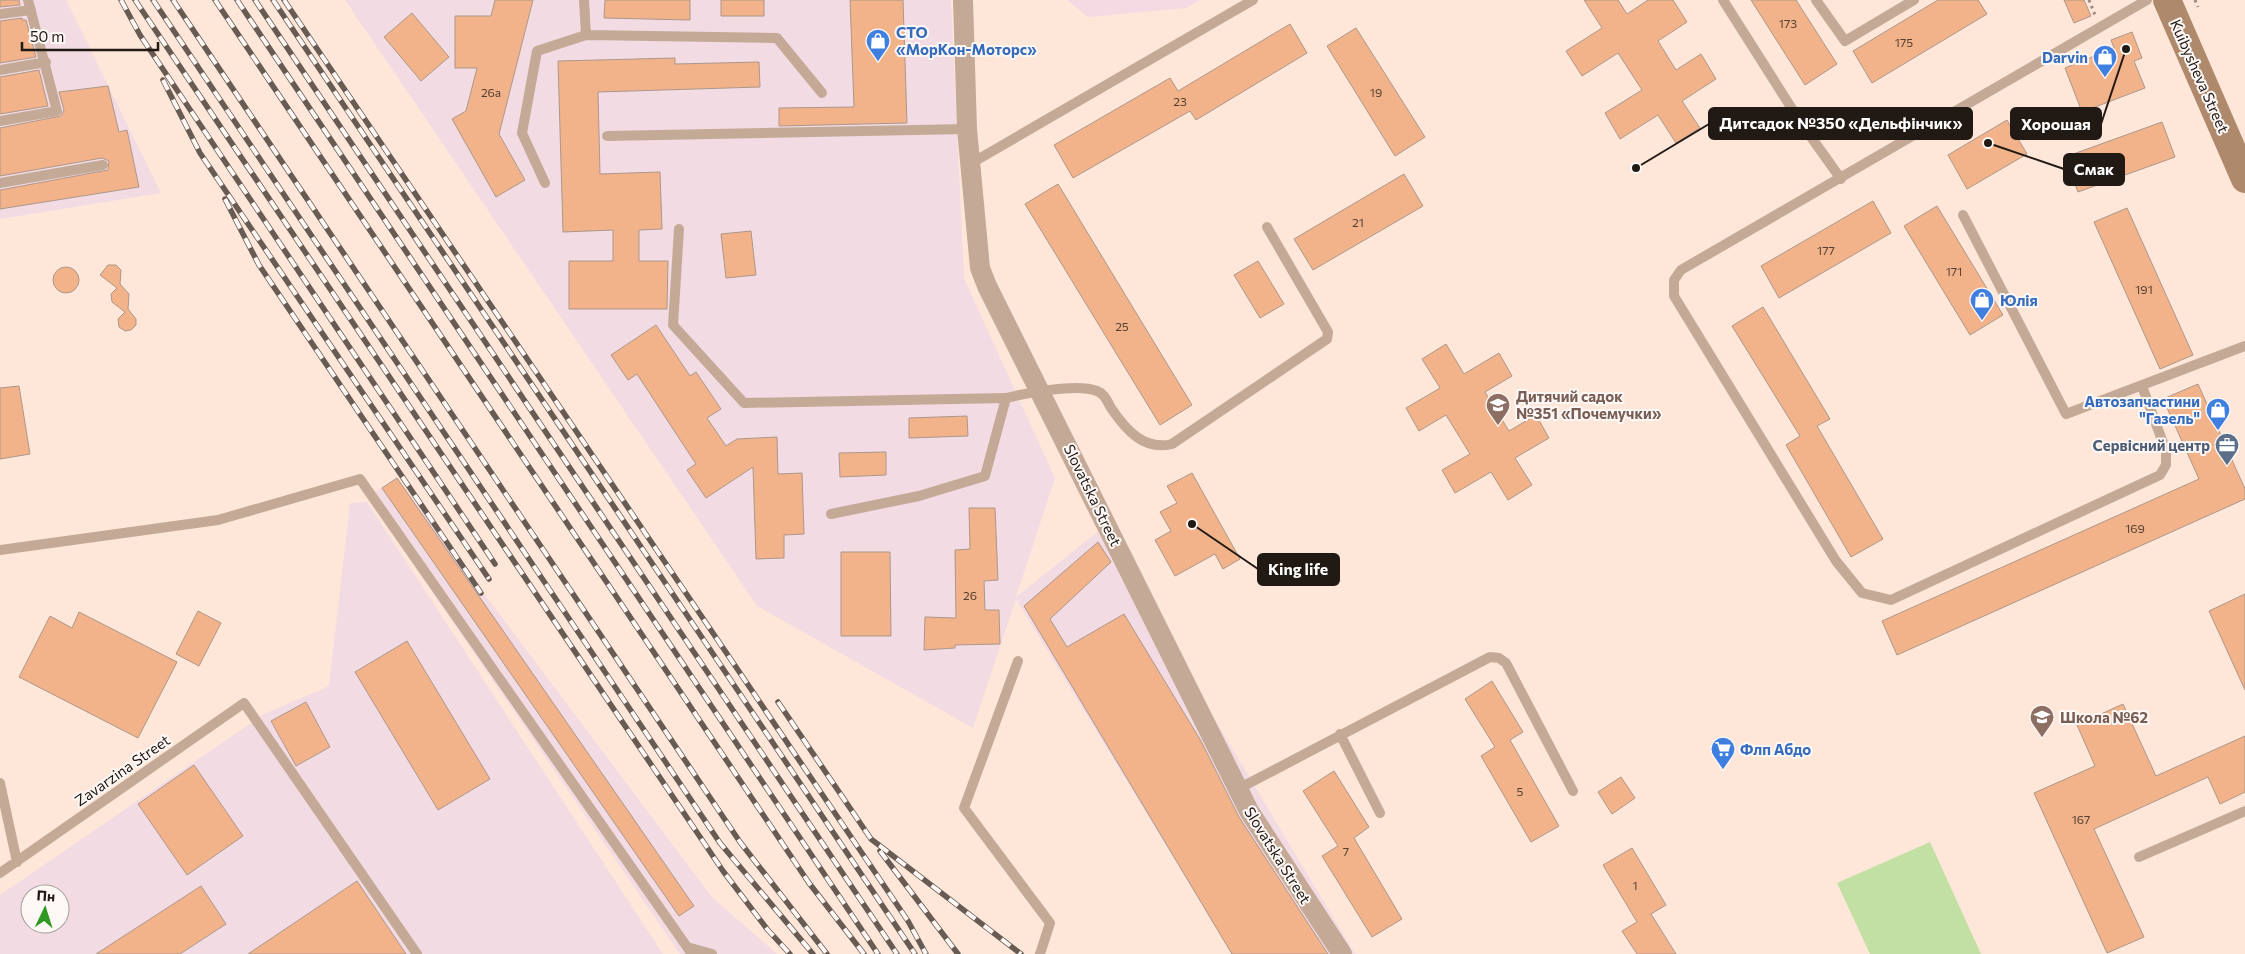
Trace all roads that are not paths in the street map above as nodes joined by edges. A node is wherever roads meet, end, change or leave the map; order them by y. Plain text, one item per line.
1 (584, 0) edge
2 (964, 0) edge
3 (1253, 0) edge
4 (1723, 0) edge
5 (1816, 0) edge
6 (1914, 0) edge
7 (2148, 0) edge
8 (2167, 0) edge
9 (30, 5) edge
10 (0, 14) edge
11 (586, 35) junction
12 (46, 62) junction
13 (0, 70) edge
14 (822, 93) dead end
15 (0, 121) edge
16 (967, 129) junction
17 (607, 136) dead end
18 (970, 164) junction
19 (103, 165) dead end
20 (1841, 179) junction
21 (2245, 179) edge
22 (0, 183) edge
23 (545, 183) dead end
24 (1964, 215) dead end
25 (1267, 226) dead end
26 (679, 229) dead end
27 (2245, 346) edge
28 (2142, 386) junction
29 (1040, 390) junction
30 (1006, 398) junction
31 (831, 514) dead end
32 (0, 550) edge
33 (1018, 661) dead end
34 (1340, 734) junction
35 (0, 787) edge
36 (1238, 789) junction
37 (1574, 790) dead end
38 (2245, 811) edge
39 (1380, 813) dead end
40 (2138, 857) dead end
41 (17, 862) junction
42 (0, 873) edge
43 (690, 951) edge
44 (417, 954) edge
45 (712, 954) edge
46 (1040, 954) edge
47 (1342, 954) edge

1 - 11 lane
2 - 16 street, Slovatska Street
3 - 18 lane
4 - 20 lane
5 - 6 lane
7 - 20 lane
8 - 21 main road, Kuibysheva Street
9 - 10 lane
9 - 12 lane
11 - 14 lane
11 - 23 lane
12 - 13 lane
12 - 15 lane
16 - 17 lane
16 - 18 street, Slovatska Street
18 - 29 street, Slovatska Street
19 - 22 lane
20 - 28 lane
24 - 28 lane
25 - 29 lane
26 - 30 lane
27 - 28 lane
29 - 30 lane
29 - 36 street, Slovatska Street
30 - 31 lane
32 - 43 lane
33 - 46 lane
34 - 36 lane
34 - 37 lane
34 - 39 lane
35 - 41 lane
36 - 47 street, Slovatska Street
38 - 40 lane
41 - 42 lane, Zavarzina Street
41 - 44 lane, Zavarzina Street
43 - 45 lane

